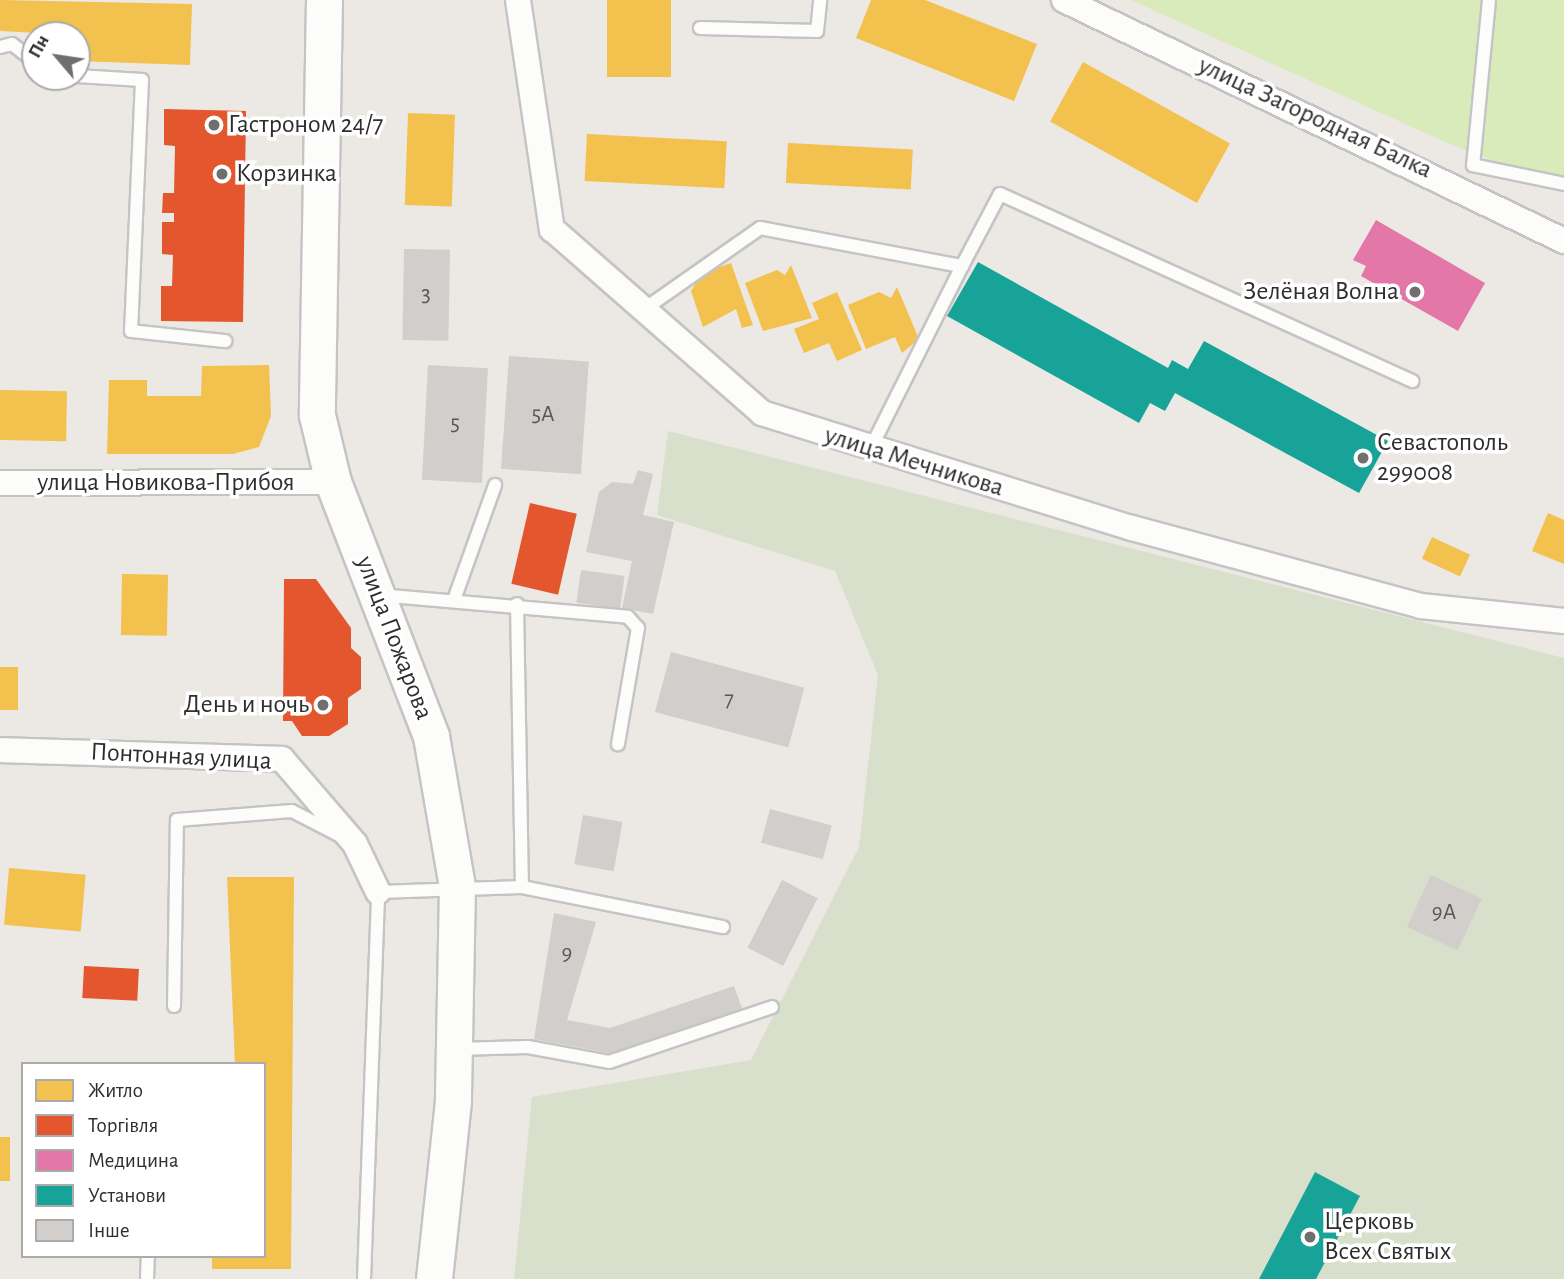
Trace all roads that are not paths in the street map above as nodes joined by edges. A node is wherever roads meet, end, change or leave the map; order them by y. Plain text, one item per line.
1 (324, 0) edge
2 (518, 0) edge
3 (820, 0) edge
4 (1064, 0) edge
5 (1489, 0) edge
6 (700, 28) dead end
7 (0, 47) edge
8 (21, 51) edge
9 (91, 77) edge
10 (1564, 184) edge
11 (1564, 241) edge
12 (962, 266) junction
13 (643, 310) junction
14 (225, 341) dead end
15 (1413, 382) dead end
16 (870, 450) junction
17 (332, 482) junction
18 (0, 483) edge
19 (495, 485) dead end
20 (379, 595) junction
21 (455, 597) junction
22 (517, 604) junction
23 (1564, 621) edge
24 (618, 744) dead end
25 (0, 750) edge
26 (355, 844) junction
27 (457, 886) junction
28 (522, 887) junction
29 (378, 892) junction
30 (723, 927) dead end
31 (174, 1006) dead end
32 (772, 1007) dead end
33 (456, 1049) junction
34 (148, 1258) edge
35 (147, 1279) edge
36 (364, 1279) edge
37 (434, 1279) edge

1 - 17 main road, улица Пожарова
2 - 13 street, улица Мечникова
3 - 6 lane
4 - 11 street, улица Загородная Балка
5 - 10 lane
7 - 8 lane
9 - 14 lane
12 - 13 lane
12 - 15 lane
12 - 16 lane
13 - 16 street, улица Мечникова
16 - 23 street, улица Мечникова
17 - 18 street, улица Новикова-Прибоя
17 - 20 main road, улица Пожарова
19 - 21 lane
20 - 21 lane
20 - 27 main road, улица Пожарова
21 - 22 lane
22 - 24 lane
22 - 28 lane
25 - 26 street, Понтонная улица
26 - 29 street, Понтонная улица
26 - 31 lane
27 - 28 lane
27 - 29 lane
27 - 33 main road, улица Пожарова
28 - 30 lane
29 - 36 lane
32 - 33 lane
33 - 37 main road, улица Пожарова
34 - 35 lane

